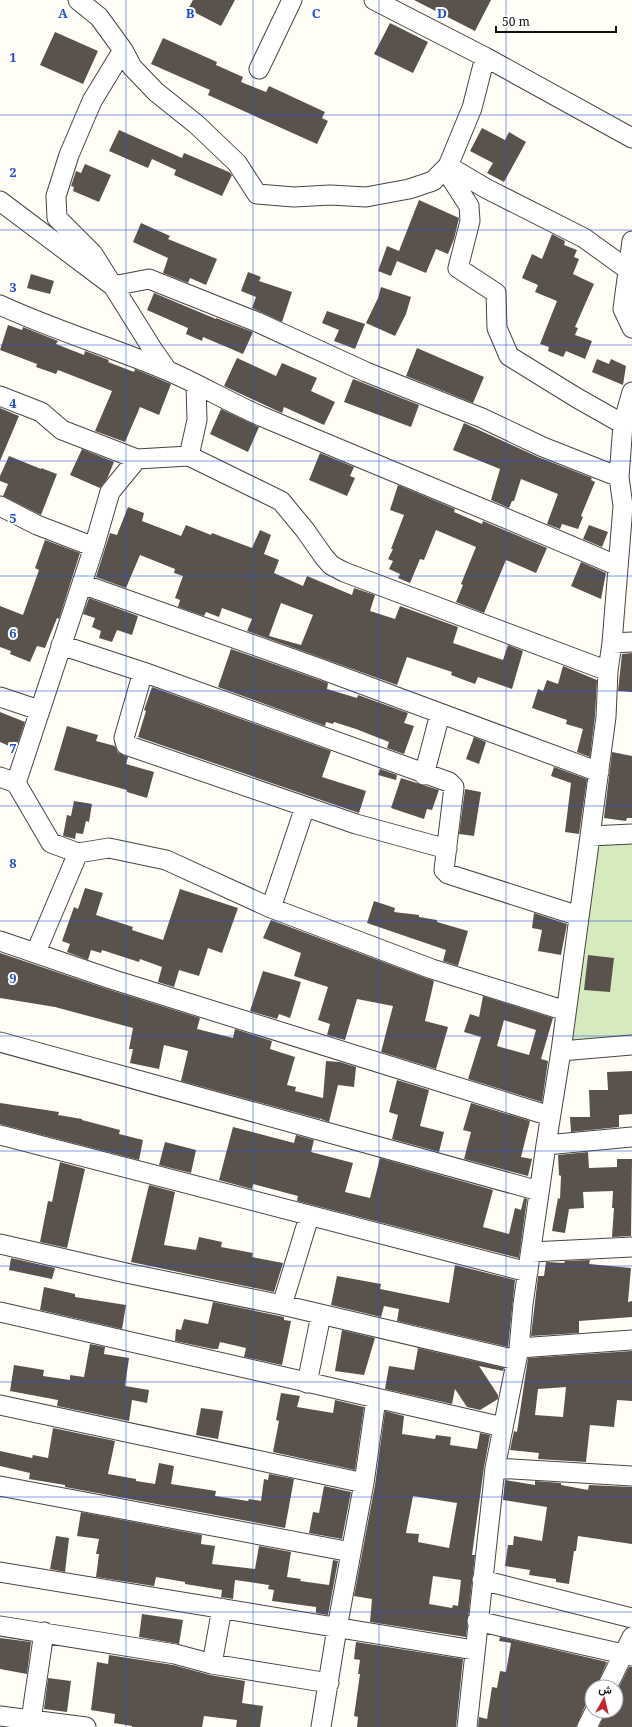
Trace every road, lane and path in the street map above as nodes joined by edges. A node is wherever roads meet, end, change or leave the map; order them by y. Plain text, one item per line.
1 (78, 0) edge
2 (292, 0) edge
3 (374, 0) edge
4 (390, 5) edge
5 (123, 50) junction
6 (485, 58) junction
7 (259, 69) dead end
8 (632, 138) edge
9 (448, 166) junction
10 (0, 201) edge
11 (632, 241) edge
12 (630, 269) edge
13 (113, 286) junction
14 (0, 305) edge
15 (632, 328) edge
16 (167, 370) junction
17 (196, 385) junction
18 (632, 392) edge
19 (0, 396) edge
20 (622, 424) junction
21 (189, 456) junction
22 (137, 459) junction
23 (619, 477) junction
24 (0, 506) edge
25 (627, 506) edge
26 (94, 547) junction
27 (618, 566) junction
28 (82, 584) junction
29 (632, 642) edge
30 (612, 643) junction
31 (61, 645) junction
32 (608, 671) junction
33 (143, 672) junction
34 (0, 697) edge
35 (38, 710) junction
36 (440, 714) junction
37 (599, 772) junction
38 (424, 775) junction
39 (8, 780) edge
40 (305, 806) junction
41 (632, 834) edge
42 (590, 836) junction
43 (447, 849) junction
44 (78, 853) junction
45 (271, 908) junction
46 (579, 916) junction
47 (0, 941) edge
48 (36, 952) junction
49 (566, 1011) junction
50 (0, 1042) edge
51 (632, 1045) edge
52 (561, 1051) junction
53 (550, 1116) junction
54 (0, 1135) edge
55 (632, 1137) edge
56 (546, 1145) junction
57 (539, 1192) junction
58 (309, 1217) junction
59 (0, 1244) edge
60 (632, 1247) edge
61 (531, 1252) junction
62 (528, 1272) junction
63 (282, 1305) junction
64 (0, 1312) edge
65 (321, 1315) junction
66 (632, 1340) edge
67 (518, 1354) junction
68 (307, 1383) junction
69 (376, 1399) junction
70 (0, 1405) edge
71 (503, 1427) junction
72 (496, 1468) junction
73 (632, 1476) edge
74 (364, 1483) junction
75 (0, 1486) edge
76 (351, 1552) junction
77 (0, 1572) edge
78 (482, 1580) junction
79 (222, 1608) junction
80 (632, 1618) edge
81 (477, 1621) junction
82 (0, 1626) edge
83 (337, 1628) junction
84 (44, 1632) junction
85 (632, 1637) edge
86 (474, 1650) junction
87 (627, 1655) edge
88 (212, 1664) junction
89 (612, 1679) edge
90 (329, 1683) junction
91 (0, 1704) edge
92 (16, 1718) edge
93 (86, 1727) edge
94 (321, 1727) edge
95 (467, 1727) edge

1 - 5 street
2 - 7 street
3 - 4 street
4 - 6 street
5 - 9 street
5 - 13 street
6 - 8 street
6 - 9 street
9 - 12 street
9 - 20 street
10 - 13 street
11 - 12 street
12 - 15 street
13 - 16 street
13 - 23 street
14 - 16 street
16 - 17 street
17 - 21 street
17 - 27 street
18 - 20 street
19 - 22 street
20 - 23 street
21 - 22 street
21 - 32 street
22 - 26 street
23 - 25 street
24 - 26 street
25 - 27 street
26 - 28 street
27 - 30 street
28 - 31 street
28 - 36 street
29 - 30 street
30 - 32 street
31 - 33 street
31 - 35 street
32 - 37 street
33 - 38 street
33 - 40 street
34 - 35 street
35 - 39 street
36 - 37 street
36 - 38 street
37 - 42 street
38 - 43 street
39 - 44 street
40 - 43 street
40 - 45 street
41 - 42 street
42 - 46 street
43 - 46 street
44 - 45 street
44 - 48 street
45 - 49 street
46 - 49 street
47 - 48 street
48 - 53 street
49 - 52 street
50 - 57 street
51 - 52 street
52 - 53 street
53 - 56 street
54 - 58 street
55 - 56 street
56 - 57 street
57 - 61 street
58 - 62 street
58 - 63 street
59 - 63 street
60 - 61 street
61 - 62 street
62 - 67 street
63 - 65 street
64 - 68 street
65 - 67 street
65 - 68 street
66 - 67 street
67 - 71 street
68 - 69 street
69 - 71 street
69 - 74 street
70 - 74 street
71 - 72 street
72 - 73 street
72 - 78 street
74 - 76 street
75 - 76 street
76 - 83 street
77 - 79 street
78 - 80 street
78 - 81 street
79 - 83 street
79 - 88 street
81 - 86 street
81 - 87 street
82 - 84 street
83 - 86 street
83 - 90 street
84 - 88 street
84 - 92 street
85 - 87 street
86 - 95 street
87 - 89 street
88 - 90 street
90 - 94 street
91 - 92 street
92 - 93 street

